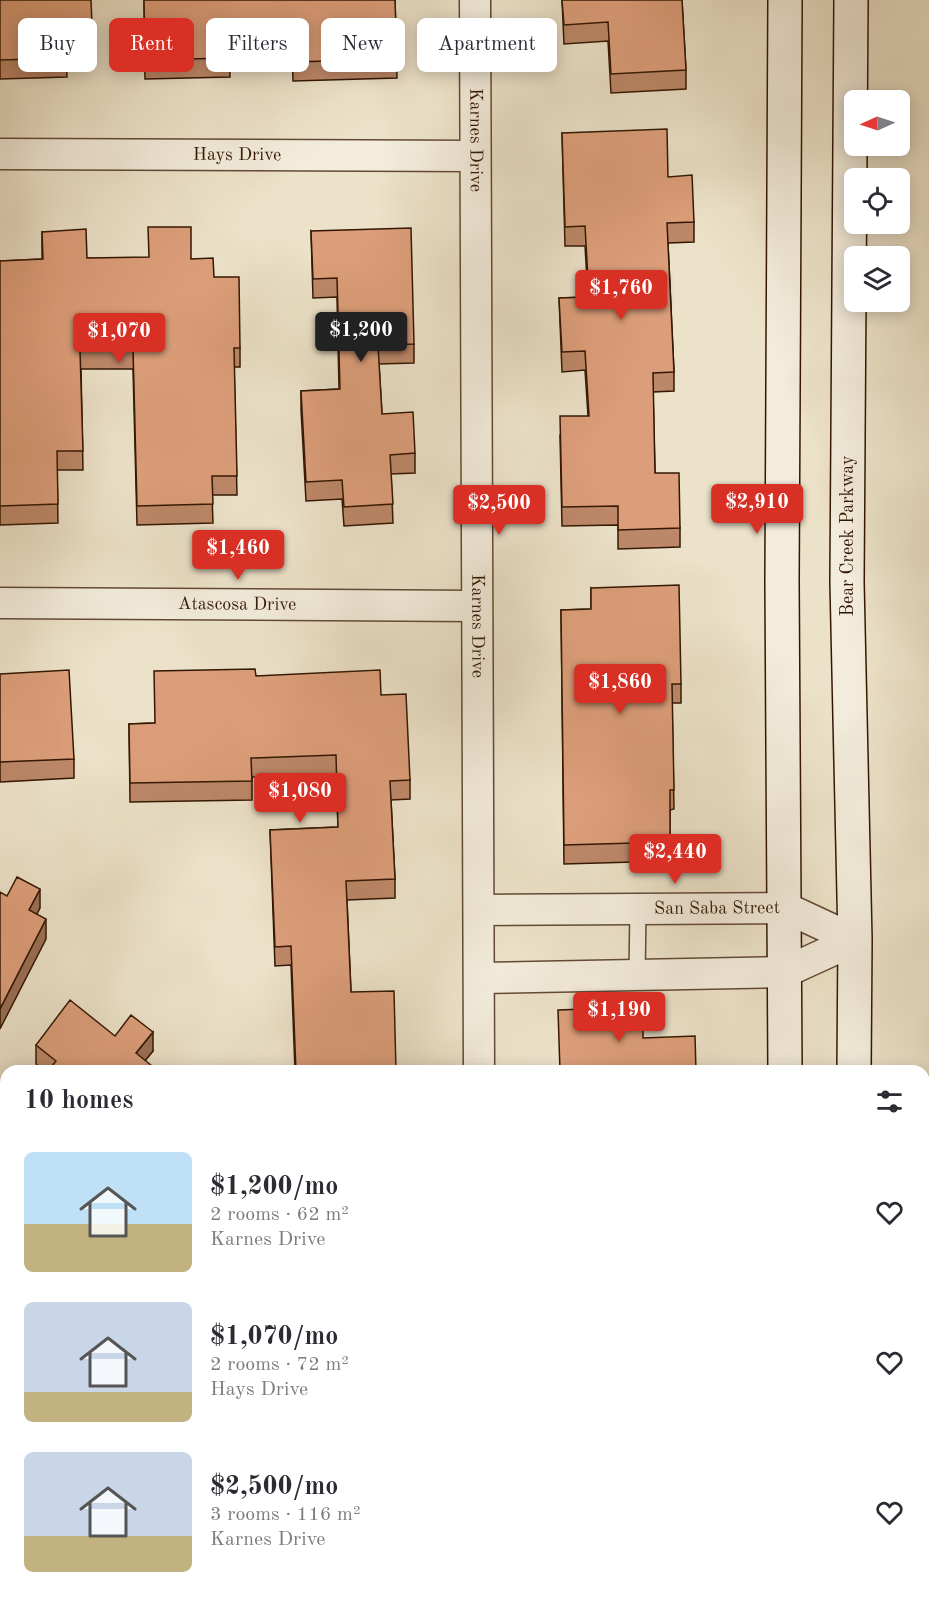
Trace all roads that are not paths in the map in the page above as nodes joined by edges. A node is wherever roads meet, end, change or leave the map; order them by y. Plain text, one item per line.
1 (475, 0) edge
2 (785, 0) edge
3 (851, 0) edge
4 (0, 154) edge
5 (474, 156) junction
6 (0, 603) edge
7 (475, 606) junction
8 (786, 908) junction
9 (638, 909) junction
10 (479, 910) junction
11 (855, 940) junction
12 (785, 972) junction
13 (637, 975) junction
14 (480, 978) junction
15 (479, 1065) edge
16 (785, 1065) edge
17 (854, 1065) edge

1 - 5 street, Karnes Drive
2 - 8 main road
3 - 11 main road, Bear Creek Parkway
4 - 5 street, Hays Drive
5 - 7 street, Karnes Drive
6 - 7 street, Atascosa Drive
7 - 10 street, Karnes Drive
8 - 9 street, San Saba Street
8 - 11 street, San Saba Street
8 - 12 main road
9 - 10 street, San Saba Street
9 - 13 lane
10 - 14 street, Karnes Drive
11 - 12 street
11 - 17 main road, Bear Creek Parkway
12 - 13 street
12 - 16 main road
13 - 14 street
14 - 15 street, Karnes Drive

